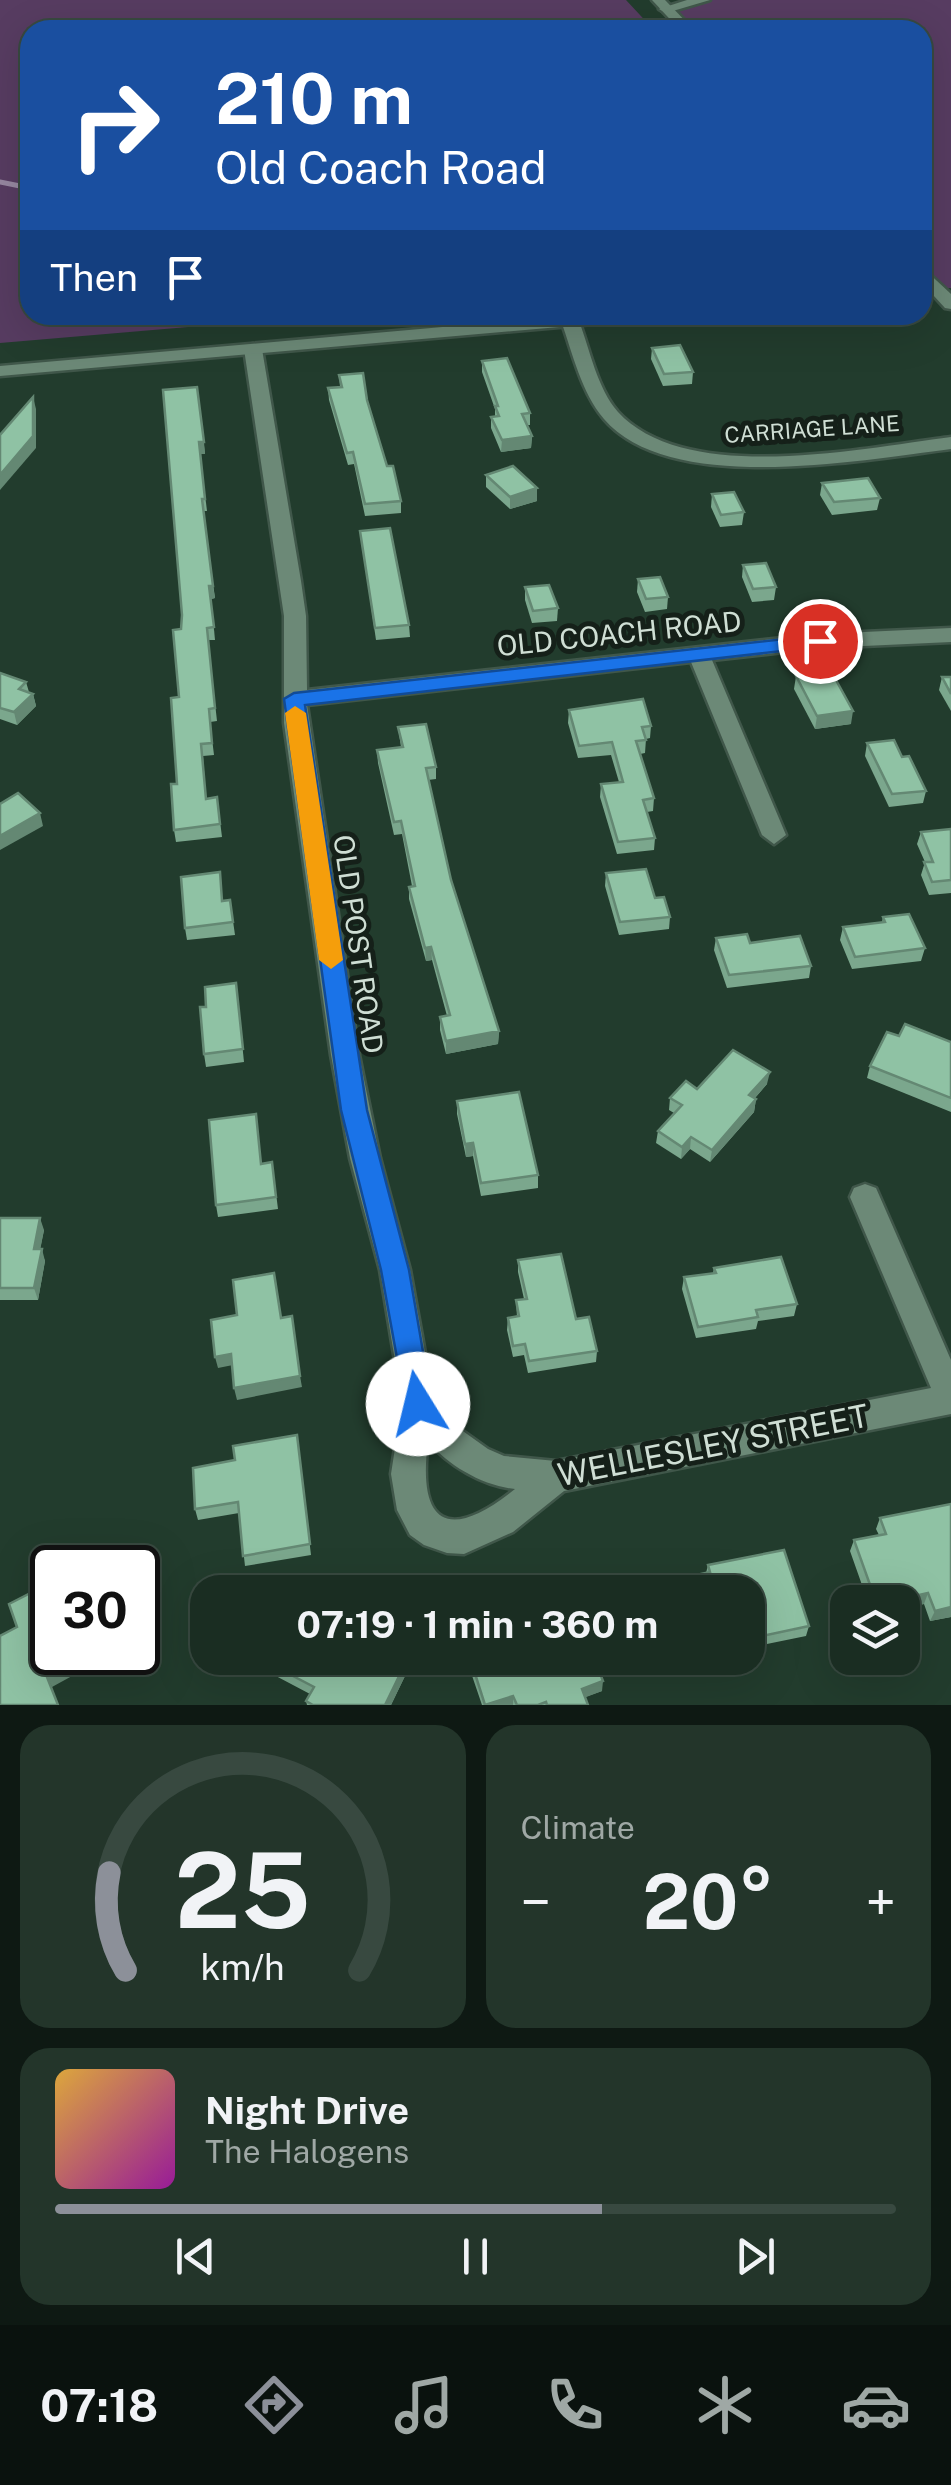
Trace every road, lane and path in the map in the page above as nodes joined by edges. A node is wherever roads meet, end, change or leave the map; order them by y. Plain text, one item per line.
1 (704, 0) edge
2 (662, 4) edge
3 (536, 325) edge
4 (571, 325) edge
5 (252, 350) junction
6 (0, 371) edge
7 (951, 443) edge
8 (951, 635) edge
9 (698, 655) junction
10 (294, 699) junction
11 (774, 835) dead end
12 (865, 1196) dead end
13 (951, 1398) edge
14 (418, 1404) junction
15 (556, 1477) junction

1 - 2 street
3 - 5 street
4 - 7 street, CARRIAGE LANE
5 - 6 street
5 - 10 street, OLD POST ROAD
8 - 9 street, OLD COACH ROAD
9 - 10 street, OLD COACH ROAD
9 - 11 street
10 - 14 street, OLD POST ROAD
12 - 13 street
13 - 15 street, WELLESLEY STREET
14 - 15 street, WELLESLEY STREET
14 - 15 street

